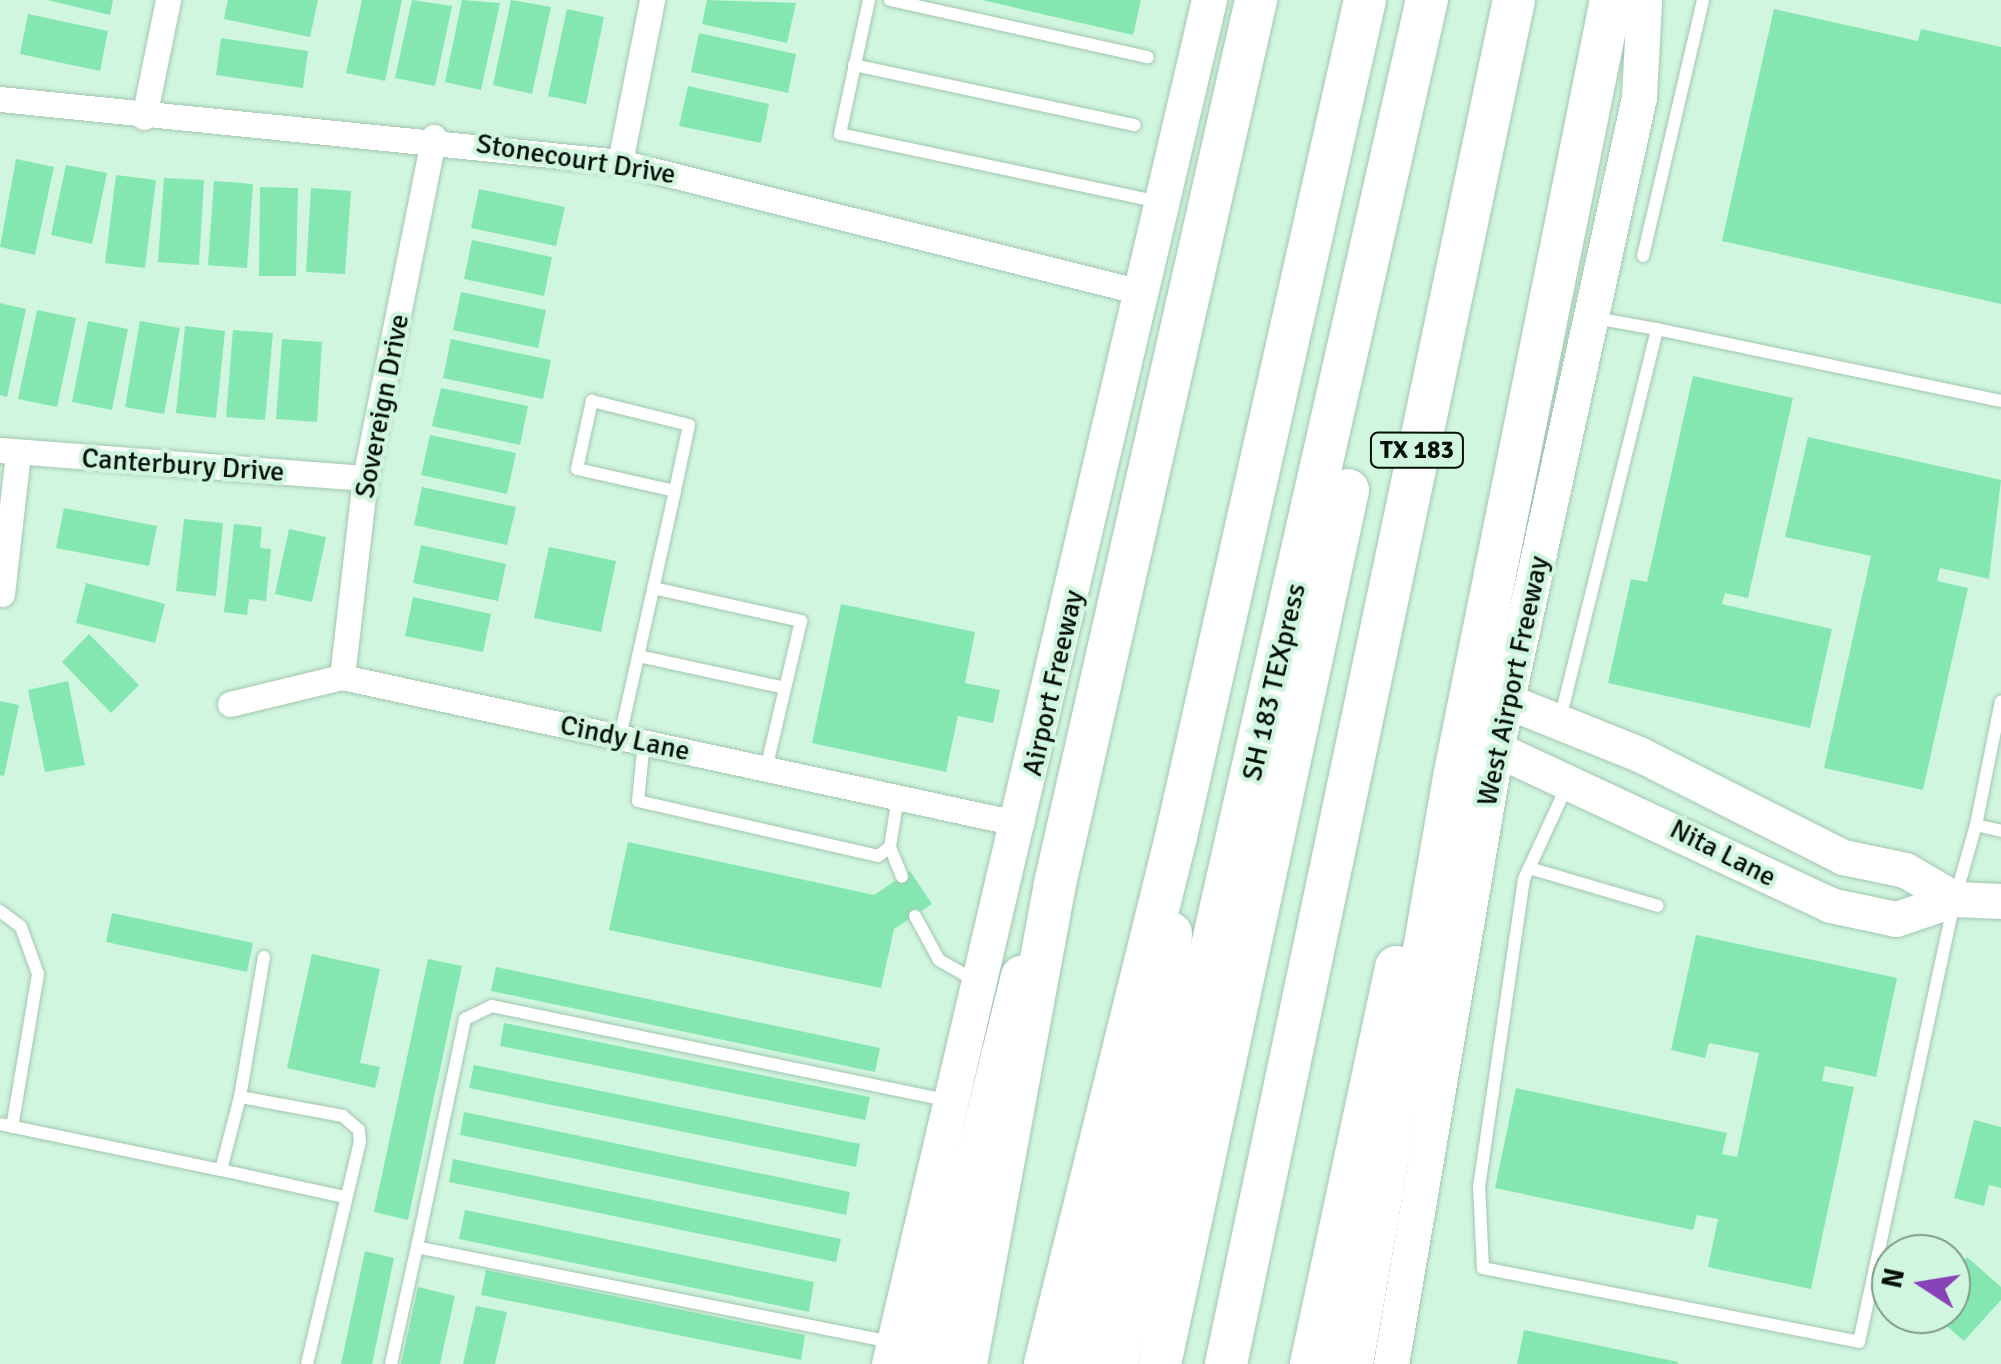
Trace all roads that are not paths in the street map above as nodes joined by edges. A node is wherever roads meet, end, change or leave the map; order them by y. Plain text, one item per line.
1 (168, 0) edge
2 (652, 0) edge
3 (869, 0) edge
4 (890, 0) edge
5 (1209, 0) edge
6 (1256, 0) edge
7 (1365, 0) edge
8 (1427, 0) edge
9 (1454, 0) edge
10 (1514, 0) edge
11 (1610, 0) edge
12 (1644, 0) edge
13 (1703, 0) edge
14 (1148, 56) dead end
15 (854, 66) junction
16 (0, 99) edge
17 (144, 117) junction
18 (1135, 125) dead end
19 (434, 137) junction
20 (620, 162) junction
21 (1162, 202) junction
22 (1644, 256) dead end
23 (1141, 292) junction
24 (1590, 318) junction
25 (1542, 328) junction
26 (1657, 329) junction
27 (2001, 401) edge
28 (9, 452) edge
29 (366, 478) junction
30 (675, 491) junction
31 (653, 588) junction
32 (2, 594) edge
33 (638, 656) junction
34 (342, 677) junction
35 (785, 688) junction
36 (1507, 700) junction
37 (2001, 702) edge
38 (230, 704) dead end
39 (1560, 722) junction
40 (632, 740) junction
41 (1496, 749) junction
42 (766, 769) junction
43 (1570, 779) junction
44 (898, 798) junction
45 (1021, 824) junction
46 (1976, 825) junction
47 (2001, 830) edge
48 (1176, 838) junction
49 (890, 847) junction
50 (1530, 868) junction
51 (902, 877) dead end
52 (1054, 888) junction
53 (1955, 899) junction
54 (2001, 901) edge
55 (1658, 906) dead end
56 (0, 911) edge
57 (915, 916) dead end
58 (264, 956) dead end
59 (978, 982) junction
60 (240, 1097) junction
61 (946, 1100) junction
62 (6, 1126) edge
63 (221, 1170) junction
64 (345, 1197) junction
65 (418, 1247) junction
66 (903, 1357) edge
67 (308, 1364) edge
68 (391, 1364) edge
69 (966, 1364) edge
70 (1045, 1364) edge
71 (1085, 1364) edge
72 (1117, 1364) edge
73 (1160, 1364) edge
74 (1226, 1364) edge
75 (1311, 1364) edge
76 (1352, 1364) edge
77 (1390, 1364) edge

1 - 17 street
2 - 20 street
3 - 15 lane
4 - 14 lane
5 - 21 main road, Airport Freeway
6 - 52 highway
7 - 48 highway
8 - 72 highway, SH 183 TEXpress
9 - 73 highway, SH 183 TEXpress
10 - 74 highway, TX 183
11 - 25 highway
12 - 24 main road, West Airport Freeway
13 - 22 lane
15 - 18 lane
15 - 21 lane
16 - 17 street, Stonecourt Drive
17 - 19 street, Stonecourt Drive
19 - 20 street, Stonecourt Drive
19 - 29 street, Sovereign Drive
20 - 23 street, Stonecourt Drive
21 - 23 main road, Airport Freeway
23 - 45 main road, Airport Freeway
24 - 26 lane
24 - 36 main road, West Airport Freeway
25 - 75 highway
25 - 76 highway
26 - 27 lane
26 - 39 lane
28 - 29 street, Canterbury Drive
28 - 32 street
29 - 34 street, Sovereign Drive
30 - 30 lane
30 - 31 lane
31 - 33 lane
31 - 35 lane
33 - 35 lane
33 - 40 lane
34 - 38 street, Cindy Lane
34 - 40 street, Cindy Lane
35 - 42 lane
36 - 39 main road, Nita Lane
36 - 41 main road, West Airport Freeway
37 - 46 lane
39 - 53 main road, Nita Lane
40 - 42 street, Cindy Lane
40 - 49 lane
41 - 43 main road, Nita Lane
41 - 77 main road, West Airport Freeway
42 - 44 street, Cindy Lane
43 - 50 lane
43 - 53 main road, Nita Lane
44 - 45 street, Cindy Lane
44 - 49 lane
45 - 59 main road, Airport Freeway
46 - 47 lane
46 - 53 lane
48 - 70 highway
48 - 71 highway
49 - 51 lane
50 - 53 lane
50 - 55 lane
52 - 66 highway
52 - 69 highway
53 - 54 main road, Nita Lane
56 - 62 lane
57 - 59 lane
58 - 60 lane
59 - 61 main road, Airport Freeway
60 - 63 lane
60 - 64 lane
61 - 65 lane
61 - 66 main road, Airport Freeway
62 - 63 lane
63 - 64 lane
64 - 67 lane
65 - 66 lane
65 - 68 lane

